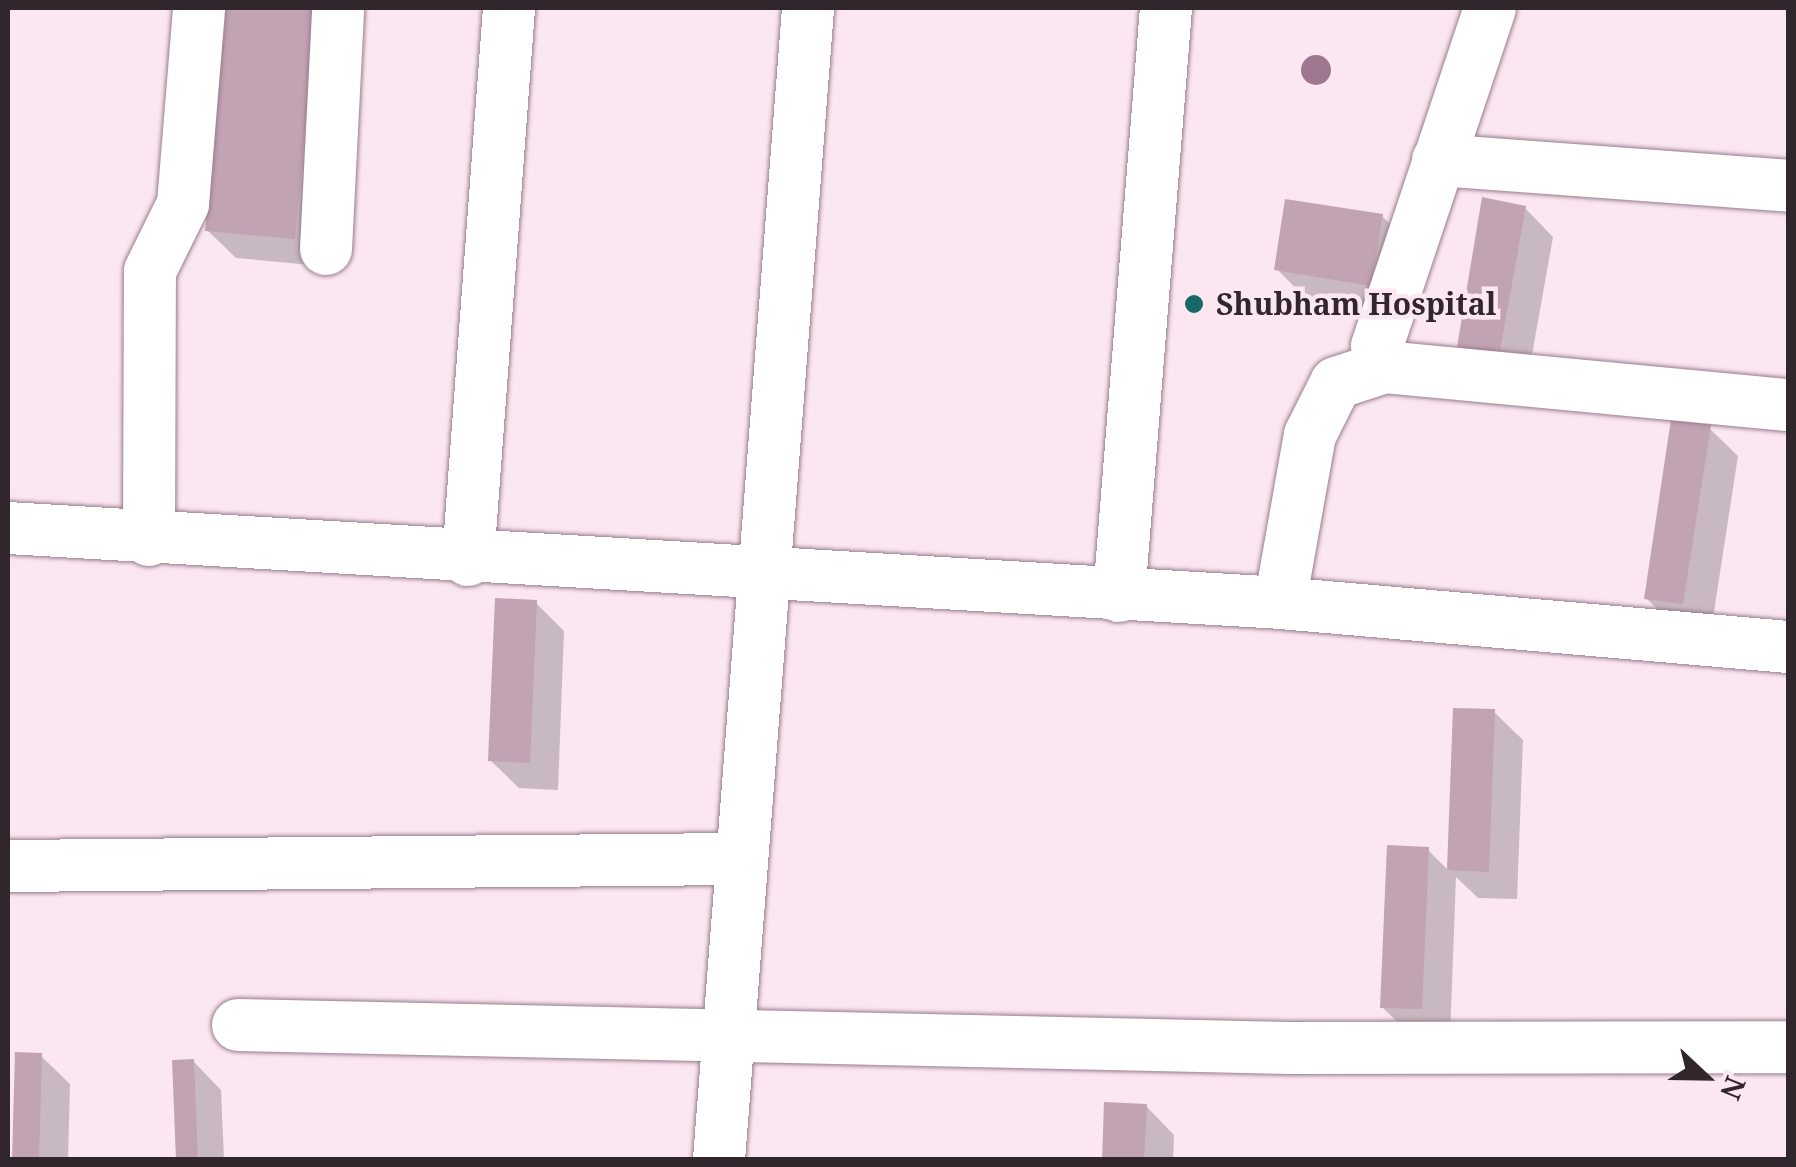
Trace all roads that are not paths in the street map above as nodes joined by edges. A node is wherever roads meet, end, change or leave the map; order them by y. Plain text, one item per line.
1 (199, 8) edge
2 (338, 8) edge
3 (508, 8) edge
4 (808, 8) edge
5 (1166, 8) edge
6 (1490, 8) edge
7 (1438, 160) junction
8 (1788, 186) edge
9 (326, 249) dead end
10 (1386, 367) junction
11 (1788, 406) edge
12 (8, 528) edge
13 (149, 540) junction
14 (468, 560) junction
15 (761, 578) junction
16 (1119, 596) junction
17 (1280, 604) junction
18 (1788, 647) edge
19 (741, 859) junction
20 (8, 866) edge
21 (238, 1025) dead end
22 (728, 1036) junction
23 (1788, 1047) edge
24 (719, 1160) edge

1 - 13 street
2 - 9 street
3 - 14 street
4 - 15 street
5 - 16 street
6 - 7 street
7 - 8 street
7 - 10 street
10 - 11 street
10 - 17 street
12 - 13 street
13 - 14 street
14 - 15 street
15 - 16 street
15 - 19 street
16 - 17 street
17 - 18 street
19 - 20 street
19 - 22 street
21 - 22 street
22 - 23 street
22 - 24 street

